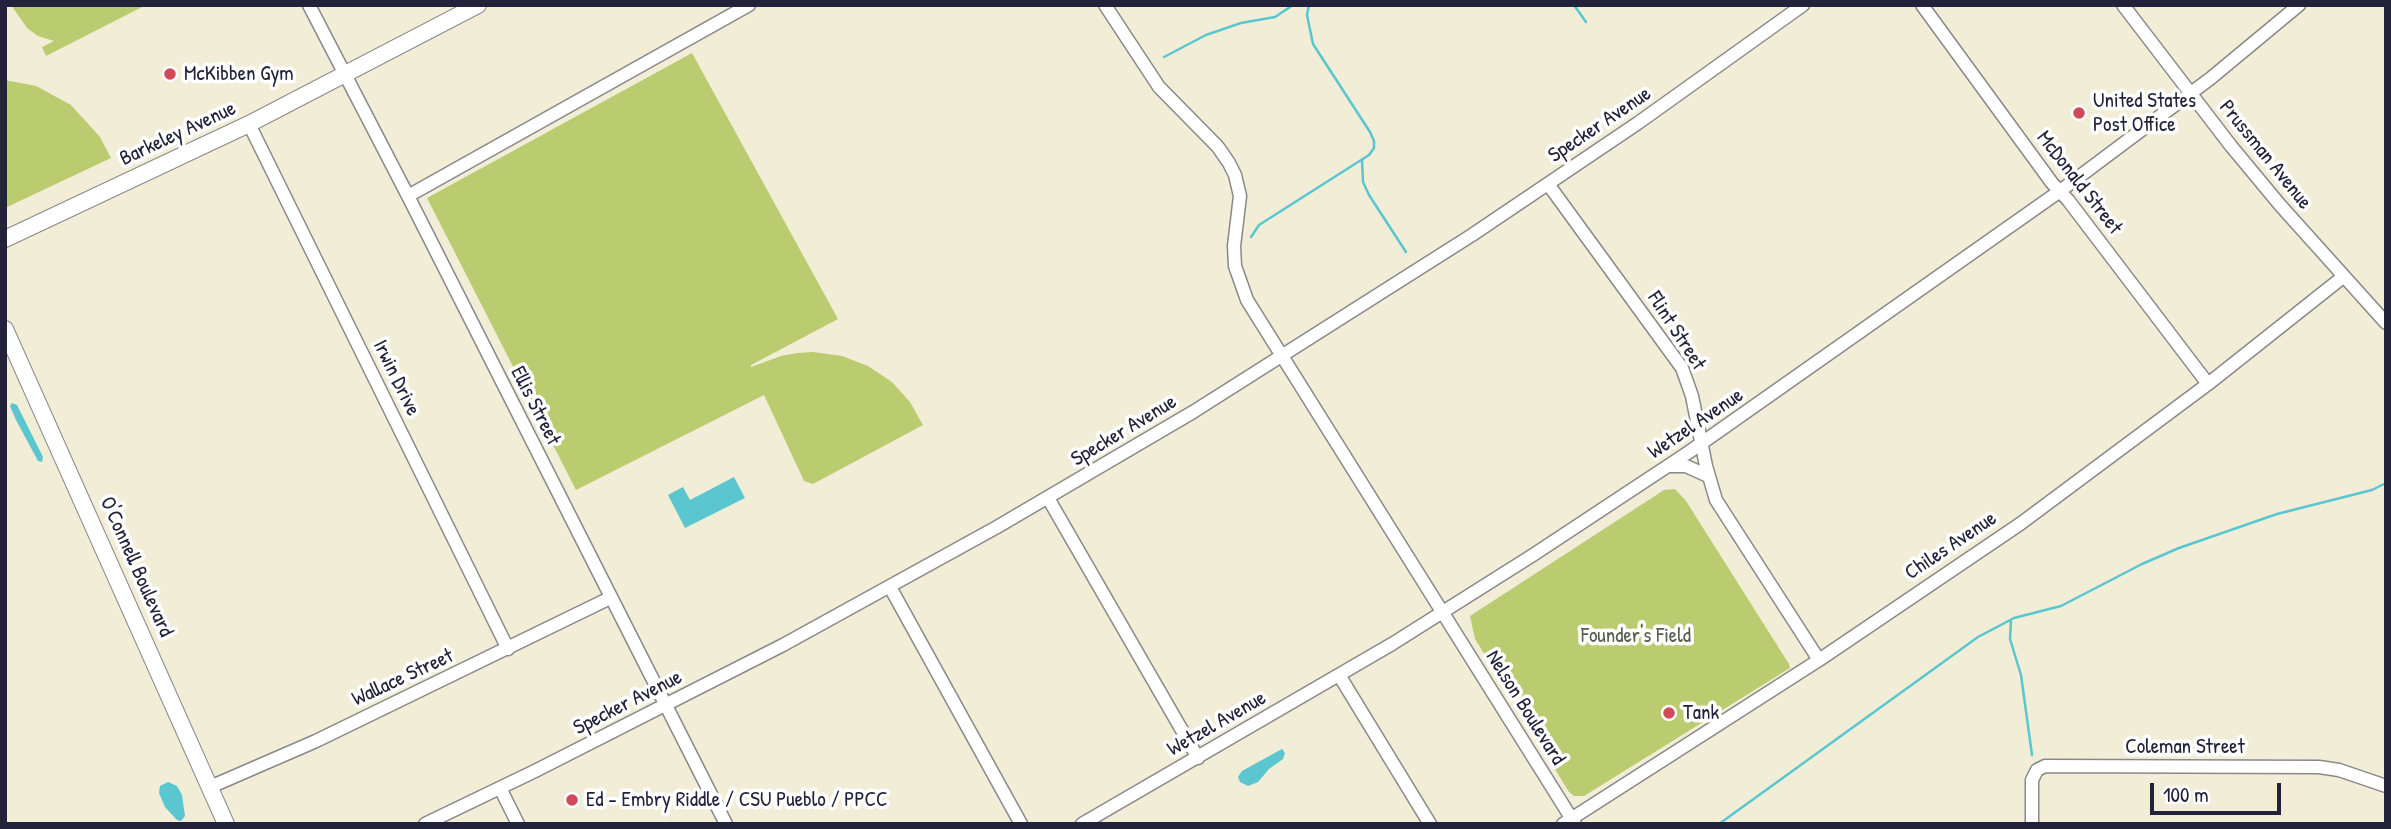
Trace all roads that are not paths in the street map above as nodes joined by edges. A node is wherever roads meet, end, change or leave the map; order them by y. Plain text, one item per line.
1 (309, 5) edge
2 (478, 5) edge
3 (750, 5) edge
4 (1105, 5) edge
5 (1803, 5) edge
6 (1922, 5) edge
7 (2123, 5) edge
8 (2299, 5) edge
9 (345, 76) junction
10 (2190, 92) junction
11 (249, 124) junction
12 (1548, 184) junction
13 (2060, 191) junction
14 (408, 196) junction
15 (5, 239) edge
16 (2343, 277) junction
17 (2386, 323) edge
18 (5, 328) edge
19 (1284, 356) junction
20 (2208, 384) junction
21 (1701, 444) junction
22 (1669, 466) junction
23 (1708, 476) junction
24 (1048, 498) junction
25 (890, 587) junction
26 (611, 598) junction
27 (1443, 612) junction
28 (508, 649) junction
29 (1819, 660) junction
30 (1339, 675) junction
31 (665, 706) junction
32 (1198, 758) junction
33 (2386, 786) edge
34 (210, 787) junction
35 (500, 788) junction
36 (1570, 822) edge
37 (226, 824) edge
38 (425, 824) edge
39 (517, 824) edge
40 (726, 824) edge
41 (1021, 824) edge
42 (1082, 824) edge
43 (1430, 824) edge
44 (2032, 824) edge

1 - 9 street, Ellis Street
2 - 9 main road, Barkeley Avenue
3 - 14 street
4 - 19 street
5 - 12 street, Specker Avenue
6 - 13 street, McDonald Street
7 - 10 street, Prussman Avenue
8 - 10 street, Wetzel Avenue
9 - 11 main road, Barkeley Avenue
9 - 14 street, Ellis Street
10 - 13 street, Wetzel Avenue
10 - 16 street, Prussman Avenue
11 - 15 main road, Barkeley Avenue
11 - 28 street, Irwin Drive
12 - 19 street, Specker Avenue
12 - 21 street, Flint Street
13 - 20 street, McDonald Street
13 - 21 street, Wetzel Avenue
14 - 26 street, Ellis Street
16 - 17 street, Prussman Avenue
16 - 20 street, Chiles Avenue
18 - 34 main road, O'Connell Boulevard
19 - 24 street, Specker Avenue
19 - 27 street, Nelson Boulevard
20 - 29 street, Chiles Avenue
21 - 22 street, Wetzel Avenue
21 - 23 street, Flint Street
22 - 23 street
22 - 27 street, Wetzel Avenue
23 - 29 street, Flint Street
24 - 25 street, Specker Avenue
24 - 32 street
25 - 31 street, Specker Avenue
25 - 41 street
26 - 28 street, Wallace Street
26 - 31 street, Ellis Street
27 - 30 street, Wetzel Avenue
27 - 36 street, Nelson Boulevard
28 - 34 street, Wallace Street
29 - 36 street, Chiles Avenue
30 - 32 street, Wetzel Avenue
30 - 43 street
31 - 35 street, Specker Avenue
31 - 40 street, Ellis Street
32 - 42 street, Wetzel Avenue
33 - 44 street, Coleman Street
34 - 37 main road, O'Connell Boulevard
35 - 38 street, Specker Avenue
35 - 39 street

